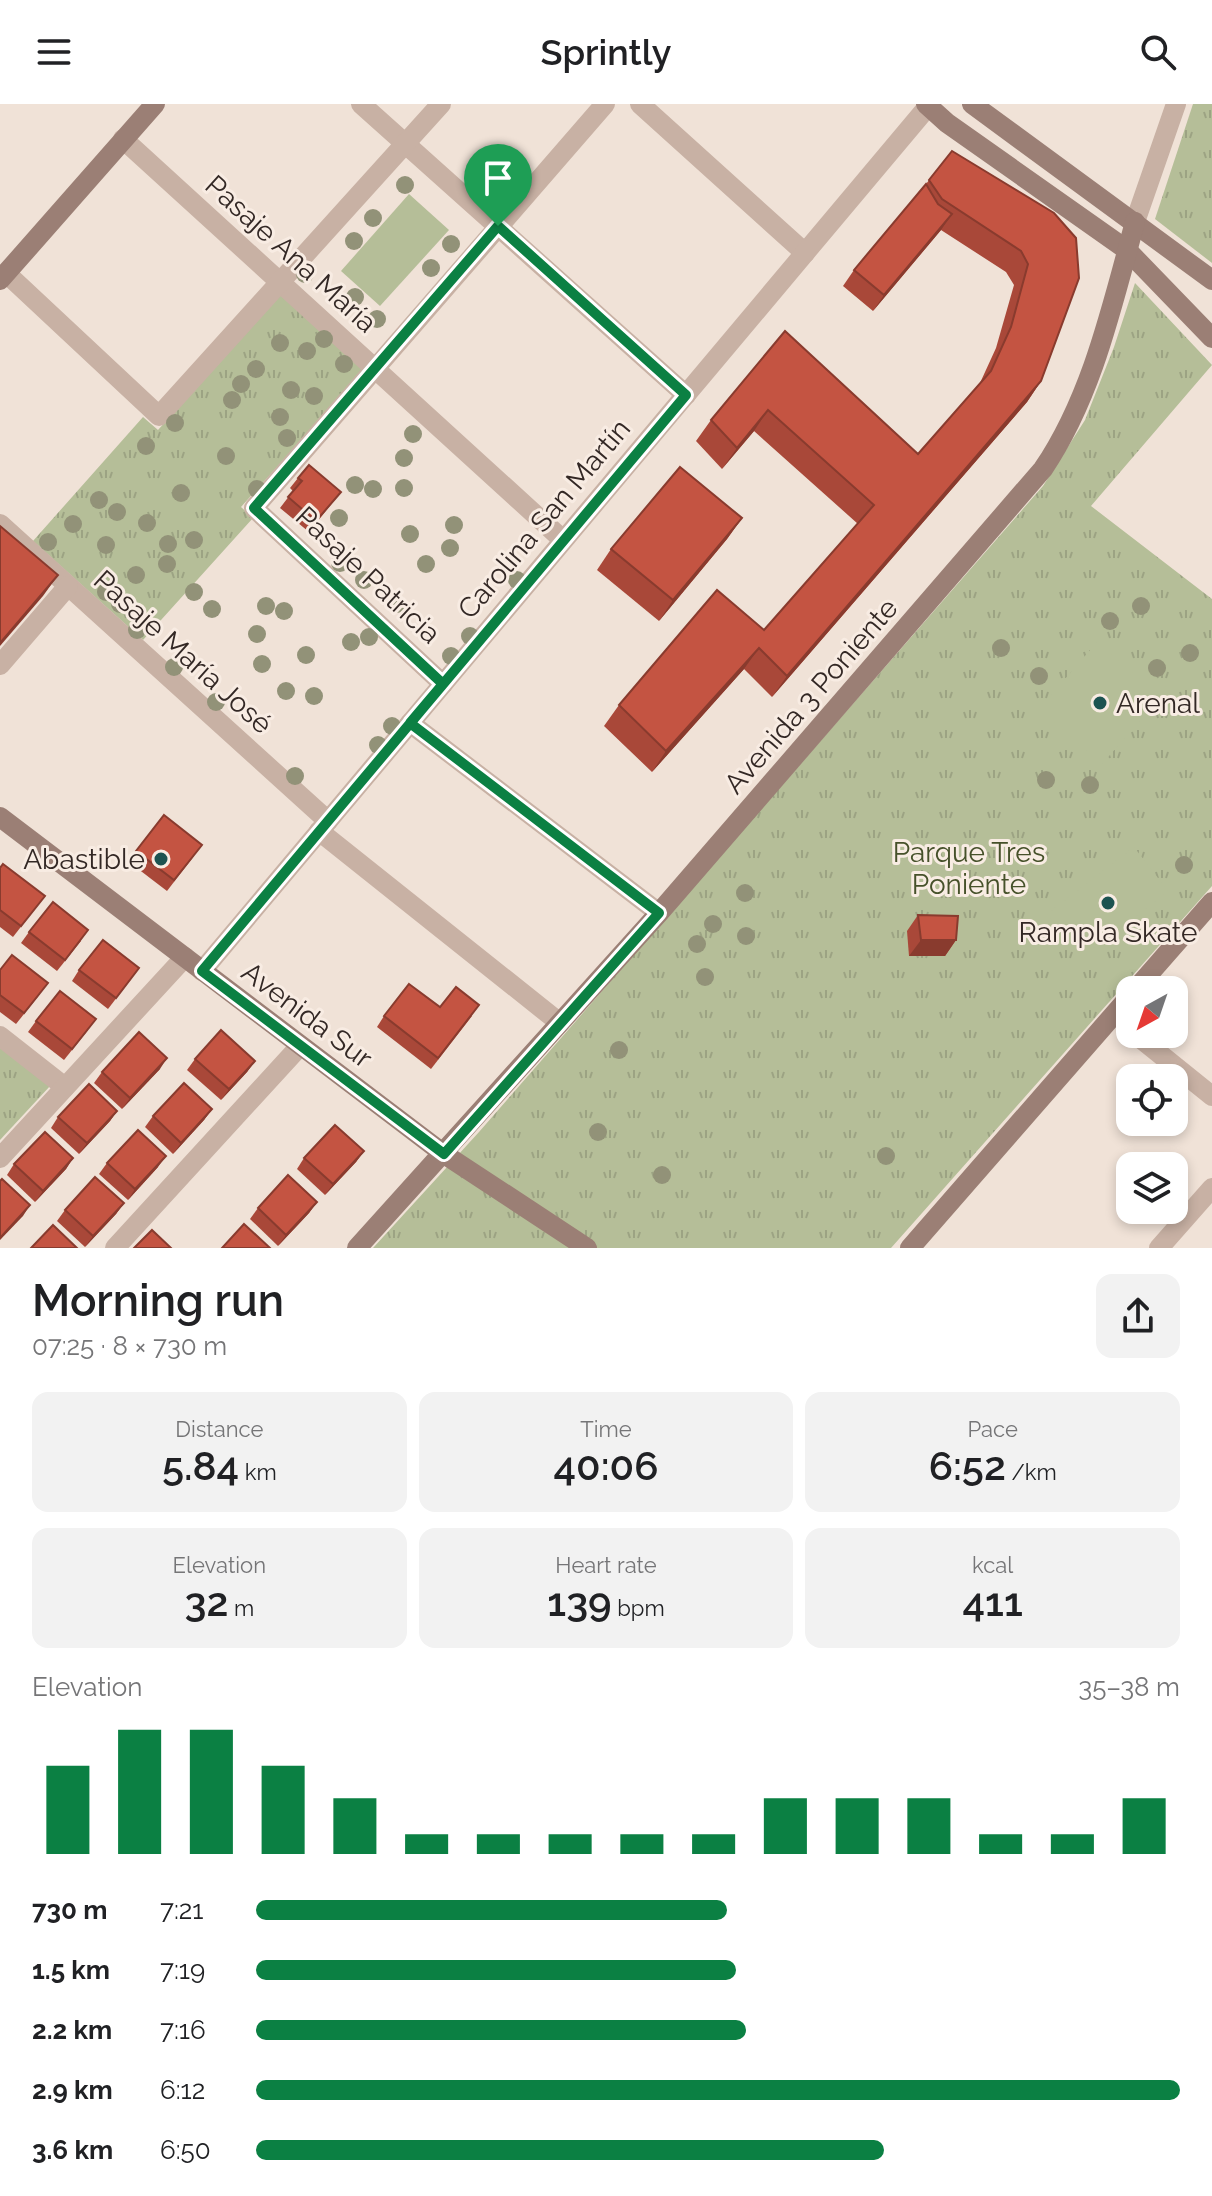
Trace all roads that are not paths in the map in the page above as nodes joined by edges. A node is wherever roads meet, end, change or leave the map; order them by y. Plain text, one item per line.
1 (155, 104) edge
2 (361, 104) edge
3 (441, 104) edge
4 (605, 104) edge
5 (640, 104) edge
6 (972, 104) edge
7 (1176, 104) edge
8 (928, 105) edge
9 (123, 139) junction
10 (405, 143) junction
11 (1135, 222) junction
12 (498, 226) junction
13 (1127, 250) junction
14 (805, 253) junction
15 (3, 277) edge
16 (1212, 280) edge
17 (280, 283) junction
18 (1212, 338) edge
19 (374, 368) junction
20 (686, 395) junction
21 (0, 524) edge
22 (563, 540) junction
23 (68, 586) junction
24 (0, 665) edge
25 (443, 684) junction
26 (410, 723) junction
27 (0, 817) edge
28 (323, 826) junction
29 (1212, 902) edge
30 (659, 913) junction
31 (185, 957) junction
32 (202, 971) junction
33 (1147, 976) edge
34 (1116, 1012) edge
35 (1112, 1016) junction
36 (1116, 1019) edge
37 (560, 1023) junction
38 (0, 1036) edge
39 (300, 1046) junction
40 (1152, 1048) edge
41 (65, 1087) junction
42 (1212, 1096) edge
43 (444, 1154) junction
44 (0, 1158) edge
45 (1212, 1188) edge
46 (115, 1248) edge
47 (357, 1248) edge
48 (587, 1248) edge
49 (910, 1248) edge
50 (1159, 1248) edge

1 - 9 street
2 - 10 street
3 - 10 street
4 - 12 street
5 - 14 street
6 - 11 street
7 - 11 street, Avenida 3 Poniente
8 - 13 street
8 - 14 street, Carolina San Martín
9 - 15 street
9 - 17 street, Pasaje Ana María
10 - 12 street
10 - 17 street
11 - 13 street, Avenida 3 Poniente
11 - 16 street
12 - 19 street
12 - 20 street
13 - 18 street
13 - 30 street, Avenida 3 Poniente
14 - 20 street, Carolina San Martín
15 - 17 street
17 - 19 street, Pasaje Ana María
19 - 22 street, Pasaje Ana María
19 - 25 street, Pasaje Patricia
20 - 22 street, Carolina San Martín
21 - 23 street, Pasaje María José
22 - 25 street, Carolina San Martín
23 - 24 street
23 - 28 street, Pasaje María José
25 - 26 street, Carolina San Martín
26 - 28 street, Carolina San Martín
26 - 30 street
27 - 31 street, Avenida Sur
28 - 32 street, Carolina San Martín
28 - 37 street, Pasaje María José
29 - 33 street
30 - 37 street, Avenida 3 Poniente
31 - 32 street, Avenida Sur
31 - 41 street
32 - 39 street, Avenida Sur
34 - 35 street
35 - 36 street
35 - 49 street
37 - 43 street, Avenida 3 Poniente
38 - 41 street
39 - 43 street, Avenida Sur
39 - 46 street
40 - 42 street
41 - 44 street
43 - 47 street, Avenida 3 Poniente
43 - 48 street, Avenida Sur
45 - 50 street

